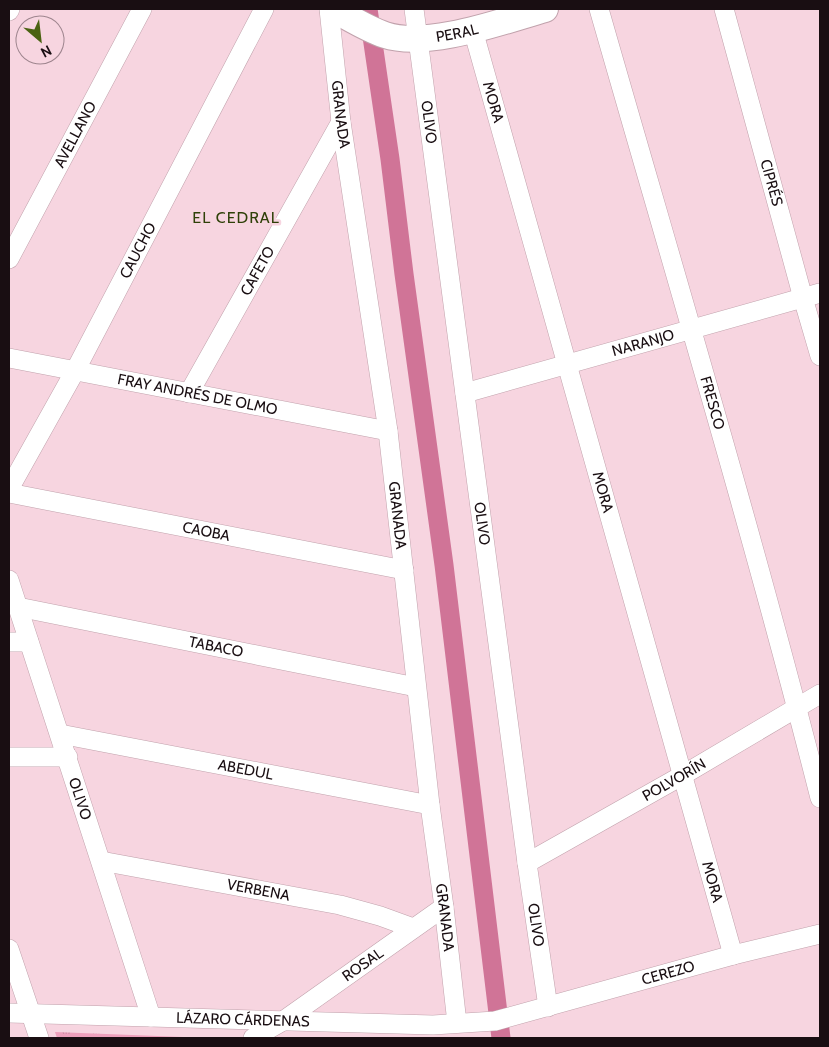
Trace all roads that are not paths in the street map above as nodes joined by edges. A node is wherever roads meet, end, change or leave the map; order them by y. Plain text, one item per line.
1 (142, 9) edge
2 (264, 9) edge
3 (414, 9) edge
4 (545, 9) edge
5 (598, 9) edge
6 (724, 9) edge
7 (334, 10) edge
8 (473, 30) junction
9 (418, 40) junction
10 (341, 122) junction
11 (9, 259) edge
12 (812, 296) edge
13 (691, 329) junction
14 (820, 356) edge
15 (9, 358) edge
16 (568, 364) junction
17 (75, 371) junction
18 (189, 393) junction
19 (465, 393) junction
20 (388, 431) junction
21 (9, 491) edge
22 (404, 570) junction
23 (9, 580) edge
24 (18, 607) junction
25 (9, 642) edge
26 (29, 642) junction
27 (416, 687) junction
28 (820, 694) edge
29 (797, 708) junction
30 (60, 734) junction
31 (9, 757) edge
32 (68, 757) junction
33 (683, 775) junction
34 (820, 798) edge
35 (430, 805) junction
36 (101, 861) junction
37 (527, 863) junction
38 (444, 907) junction
39 (413, 928) junction
40 (820, 934) edge
41 (9, 949) edge
42 (734, 955) junction
43 (548, 1008) junction
44 (9, 1013) edge
45 (31, 1014) junction
46 (152, 1017) junction
47 (282, 1021) junction
48 (457, 1023) junction
49 (476, 1023) joint
50 (434, 1032) edge
51 (39, 1038) edge
52 (253, 1038) edge

1 - 11 street, AVELLANO
2 - 17 street, CAUCHO
3 - 9 street, OLIVO
4 - 8 street, PERAL
5 - 13 street, FRESCO
6 - 12 street, CIPRÉS
7 - 9 street, PERAL
7 - 10 street, GRANADA
8 - 9 street, PERAL
8 - 16 street, MORA
9 - 19 street, OLIVO
10 - 18 street, CAFETO
10 - 20 street, GRANADA
12 - 13 street, NARANJO
12 - 14 street, CIPRÉS
13 - 16 street, NARANJO
13 - 29 street, FRESCO
15 - 17 street, FRAY ANDRÉS DE OLMO
16 - 19 street, NARANJO
16 - 33 street, MORA
17 - 18 street, FRAY ANDRÉS DE OLMO
17 - 21 street, CAUCHO
18 - 20 street, FRAY ANDRÉS DE OLMO
19 - 37 street, OLIVO
20 - 22 street, GRANADA
21 - 22 street, CAOBA
22 - 27 street, GRANADA
23 - 24 street, OLIVO
24 - 26 street, OLIVO
24 - 27 street, TABACO
25 - 26 street
26 - 30 street, OLIVO
27 - 35 street, GRANADA
28 - 29 street, POLVORÍN
29 - 33 street, POLVORÍN
29 - 34 street, FRESCO
30 - 32 street, OLIVO
30 - 35 street, ABEDUL
31 - 32 street
32 - 36 street, OLIVO
33 - 37 street, POLVORÍN
33 - 42 street, MORA
35 - 38 street, GRANADA
36 - 39 street, VERBENA
36 - 46 street, OLIVO
37 - 43 street, OLIVO
38 - 39 street, ROSAL
38 - 48 street, GRANADA
39 - 47 street, ROSAL
40 - 42 street, CEREZO
41 - 45 street
42 - 43 street, CEREZO
43 - 49 street, CEREZO
44 - 45 street, LÁZARO CÁRDENAS
45 - 46 street, LÁZARO CÁRDENAS
45 - 51 street
46 - 47 street, LÁZARO CÁRDENAS
47 - 50 street, LÁZARO CÁRDENAS
47 - 52 street, ROSAL
48 - 49 street, LÁZARO CÁRDENAS
48 - 50 street, LÁZARO CÁRDENAS

